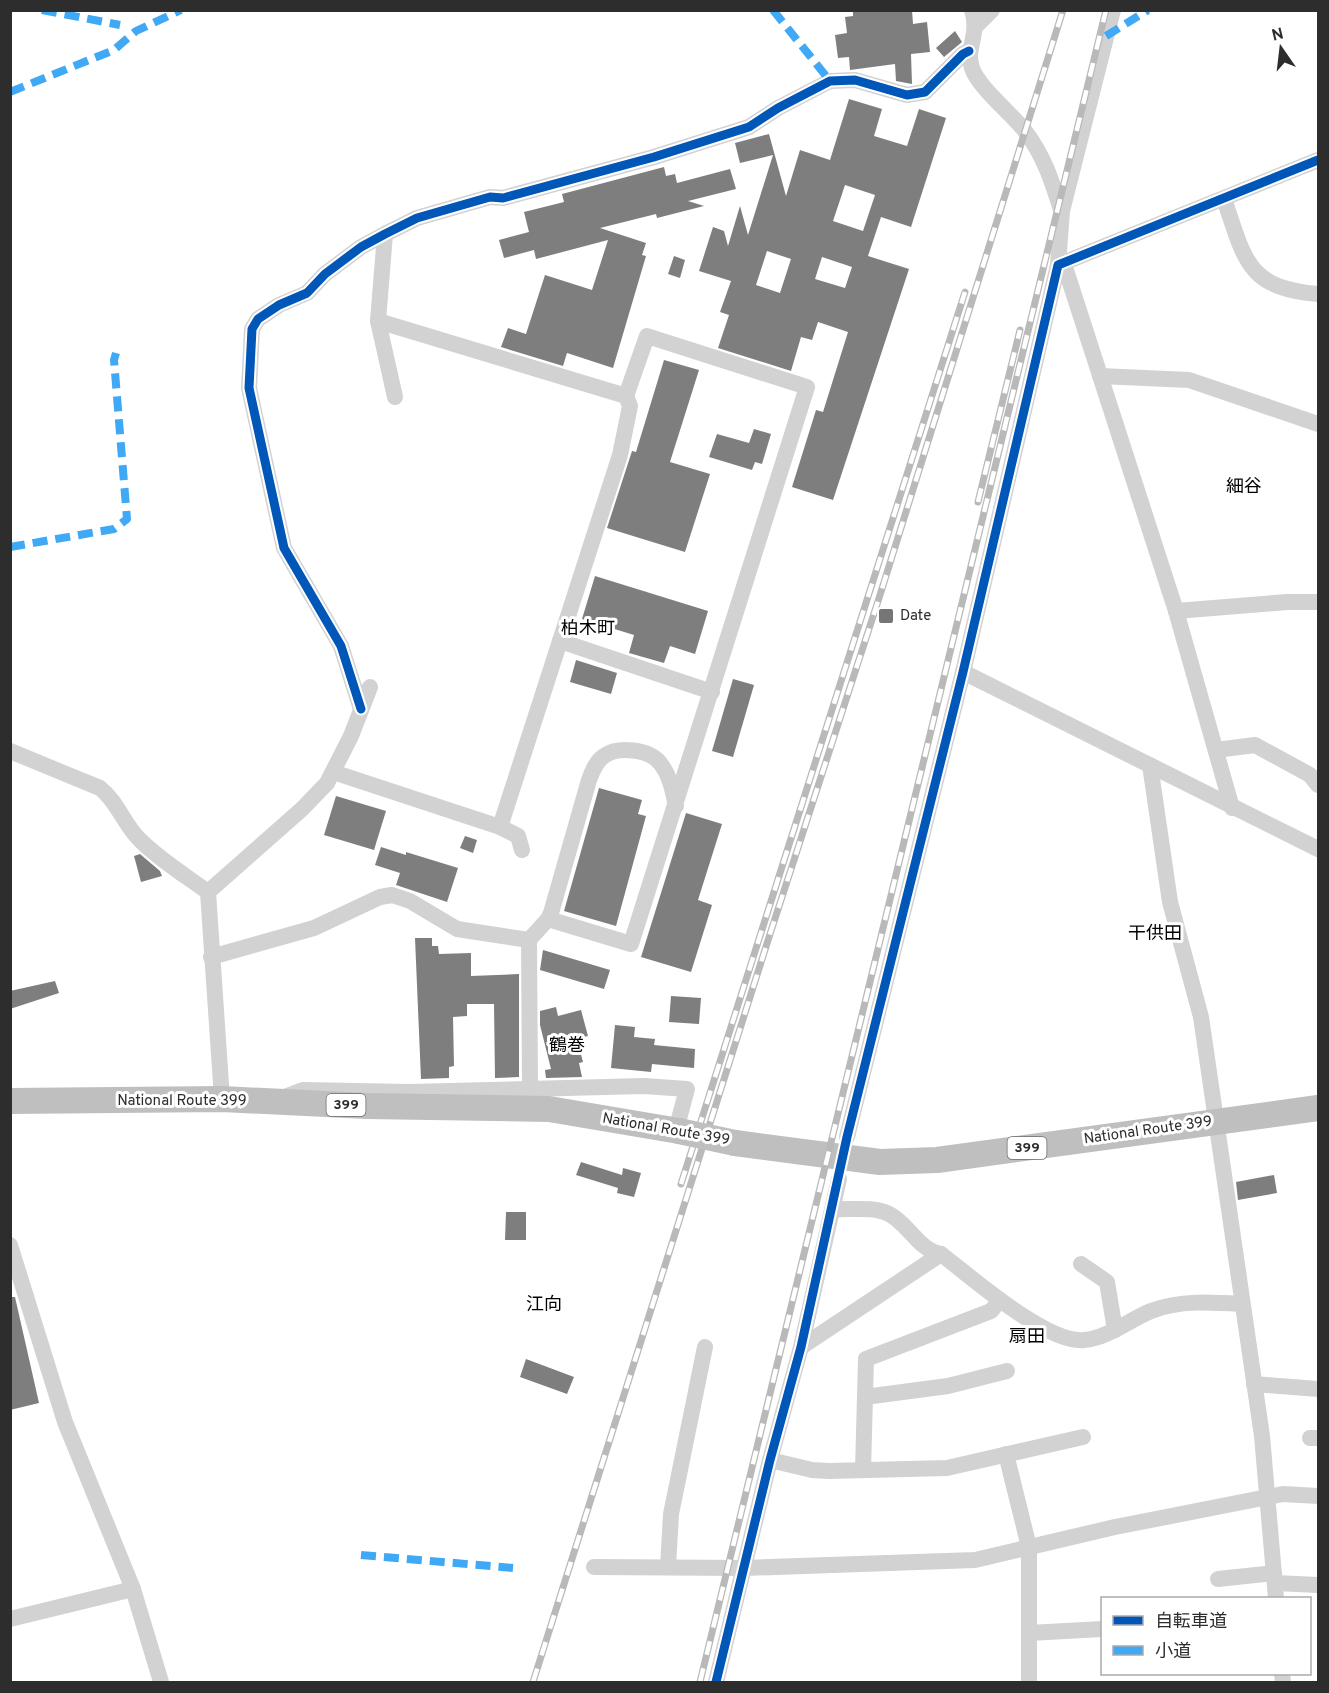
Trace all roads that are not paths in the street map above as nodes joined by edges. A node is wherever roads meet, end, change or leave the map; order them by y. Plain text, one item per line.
1 (992, 10) edge
2 (1113, 10) edge
3 (974, 18) edge
4 (969, 51) junction
5 (1318, 160) edge
6 (1224, 199) junction
7 (1062, 211) junction
8 (385, 234) junction
9 (1061, 264) junction
10 (1318, 294) edge
11 (378, 321) junction
12 (1100, 376) junction
13 (626, 396) junction
14 (395, 397) dead end
15 (1318, 424) edge
16 (1318, 602) edge
17 (1176, 611) junction
18 (560, 641) junction
19 (963, 672) junction
20 (370, 687) dead end
21 (712, 692) junction
22 (362, 709) junction
23 (1216, 750) junction
24 (10, 751) edge
25 (1150, 765) junction
26 (333, 772) junction
27 (1318, 785) edge
28 (676, 806) junction
29 (1232, 808) junction
30 (500, 827) junction
31 (1318, 849) edge
32 (522, 850) dead end
33 (208, 892) junction
34 (548, 919) junction
35 (529, 940) junction
36 (211, 957) junction
37 (530, 1088) junction
38 (222, 1099) junction
39 (10, 1101) edge
40 (273, 1102) junction
41 (1318, 1108) edge
42 (1215, 1122) junction
43 (677, 1131) junction
44 (847, 1137) dead end
45 (839, 1179) dead end
46 (833, 1209) junction
47 (10, 1245) edge
48 (940, 1254) junction
49 (1081, 1264) dead end
50 (1000, 1300) junction
51 (1241, 1304) junction
52 (1115, 1330) junction
53 (705, 1347) dead end
54 (801, 1347) junction
55 (1007, 1371) dead end
56 (1254, 1384) junction
57 (1318, 1389) edge
58 (865, 1397) junction
59 (1083, 1437) dead end
60 (1006, 1454) junction
61 (770, 1460) junction
62 (863, 1470) junction
63 (1318, 1496) edge
64 (1267, 1497) junction
65 (1029, 1547) junction
66 (594, 1567) dead end
67 (668, 1568) junction
68 (744, 1568) junction
69 (1218, 1579) dead end
70 (1275, 1585) edge
71 (1318, 1585) edge
72 (133, 1589) junction
73 (10, 1619) edge
74 (1101, 1629) edge
75 (1029, 1633) junction
76 (161, 1683) edge
77 (716, 1683) edge
78 (1029, 1683) edge

1 - 3 street
2 - 7 street
3 - 4 street
4 - 7 street
4 - 8 street
5 - 6 street
6 - 9 street
6 - 10 street
7 - 9 street
8 - 11 street
8 - 22 street
9 - 12 street
9 - 19 street
11 - 13 street
11 - 14 street
12 - 15 street
12 - 17 street
13 - 18 street
13 - 21 street
16 - 17 street
17 - 23 street
18 - 21 street
18 - 30 street
19 - 25 street
19 - 44 street
20 - 22 street
21 - 28 street
22 - 26 street
23 - 27 street
23 - 29 street
24 - 33 street
25 - 29 street
25 - 42 street
26 - 30 street
26 - 33 street
28 - 34 street
28 - 34 street
29 - 31 street
30 - 32 street
33 - 36 street
34 - 35 street
35 - 36 street
35 - 37 street
36 - 38 street
37 - 40 street
37 - 43 street
38 - 39 highway, National Route 399 / 399
38 - 40 highway, National Route 399 / 399
40 - 43 highway, National Route 399 / 399
41 - 42 highway, National Route 399 / 399
42 - 43 highway, National Route 399 / 399, bridge
42 - 51 street
45 - 46 street
46 - 48 street
46 - 54 street
47 - 72 street
48 - 50 street
48 - 54 street
49 - 52 street
50 - 52 street
50 - 58 street
51 - 52 street
51 - 56 street
53 - 67 street
54 - 61 street
55 - 58 street
56 - 57 street
56 - 64 street
58 - 62 street
59 - 60 street
60 - 62 street
60 - 65 street
61 - 62 street
61 - 68 street
63 - 64 street
64 - 65 street
64 - 70 street
65 - 68 street
65 - 75 street
66 - 67 street
67 - 68 street
68 - 77 street
69 - 70 street
70 - 71 street
72 - 73 street
72 - 76 street
74 - 75 street
75 - 78 street

